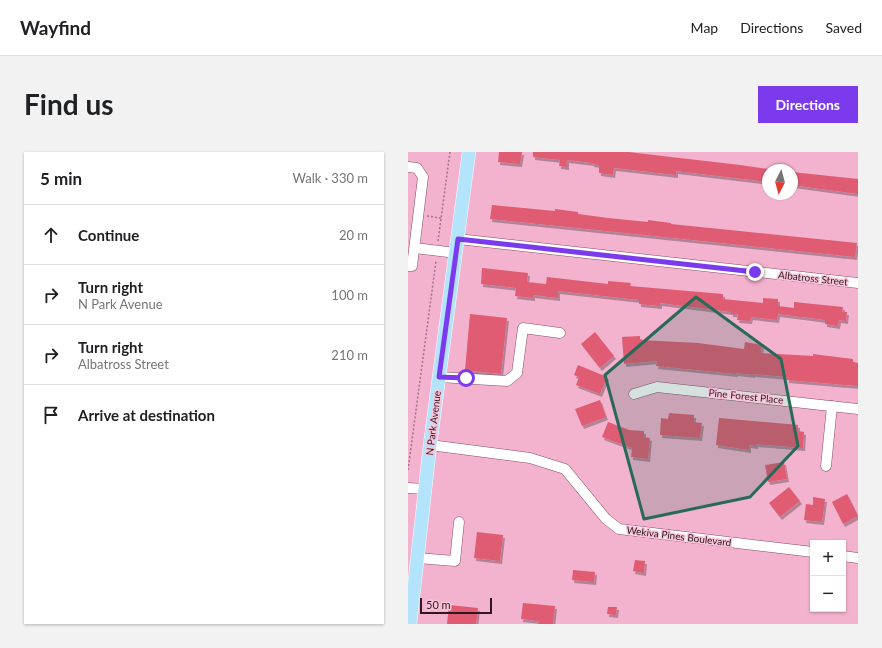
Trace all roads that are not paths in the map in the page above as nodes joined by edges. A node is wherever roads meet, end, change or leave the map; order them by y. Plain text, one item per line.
1 (469, 152) edge
2 (408, 167) edge
3 (458, 239) junction
4 (415, 248) junction
5 (456, 253) junction
6 (408, 266) edge
7 (858, 283) edge
8 (560, 333) dead end
9 (439, 377) junction
10 (634, 394) dead end
11 (832, 406) junction
12 (858, 409) edge
13 (430, 445) junction
14 (826, 466) dead end
15 (408, 488) edge
16 (425, 489) junction
17 (459, 522) dead end
18 (810, 552) edge
19 (846, 556) edge
20 (417, 558) junction
21 (858, 558) edge
22 (410, 606) edge
23 (410, 624) edge

1 - 3 main road, N Park Avenue
2 - 4 street
3 - 5 main road, N Park Avenue
3 - 7 street, Albatross Street
4 - 5 street
4 - 6 street
5 - 9 main road, N Park Avenue
8 - 9 street
9 - 13 main road, N Park Avenue
10 - 11 street, Pine Forest Place
11 - 12 street, Pine Forest Place
11 - 14 street
13 - 16 main road, N Park Avenue
13 - 18 street, Wekiva Pines Boulevard
15 - 16 street
16 - 20 main road, N Park Avenue
17 - 20 street
19 - 21 street
20 - 22 main road, N Park Avenue
22 - 23 main road, N Park Avenue

